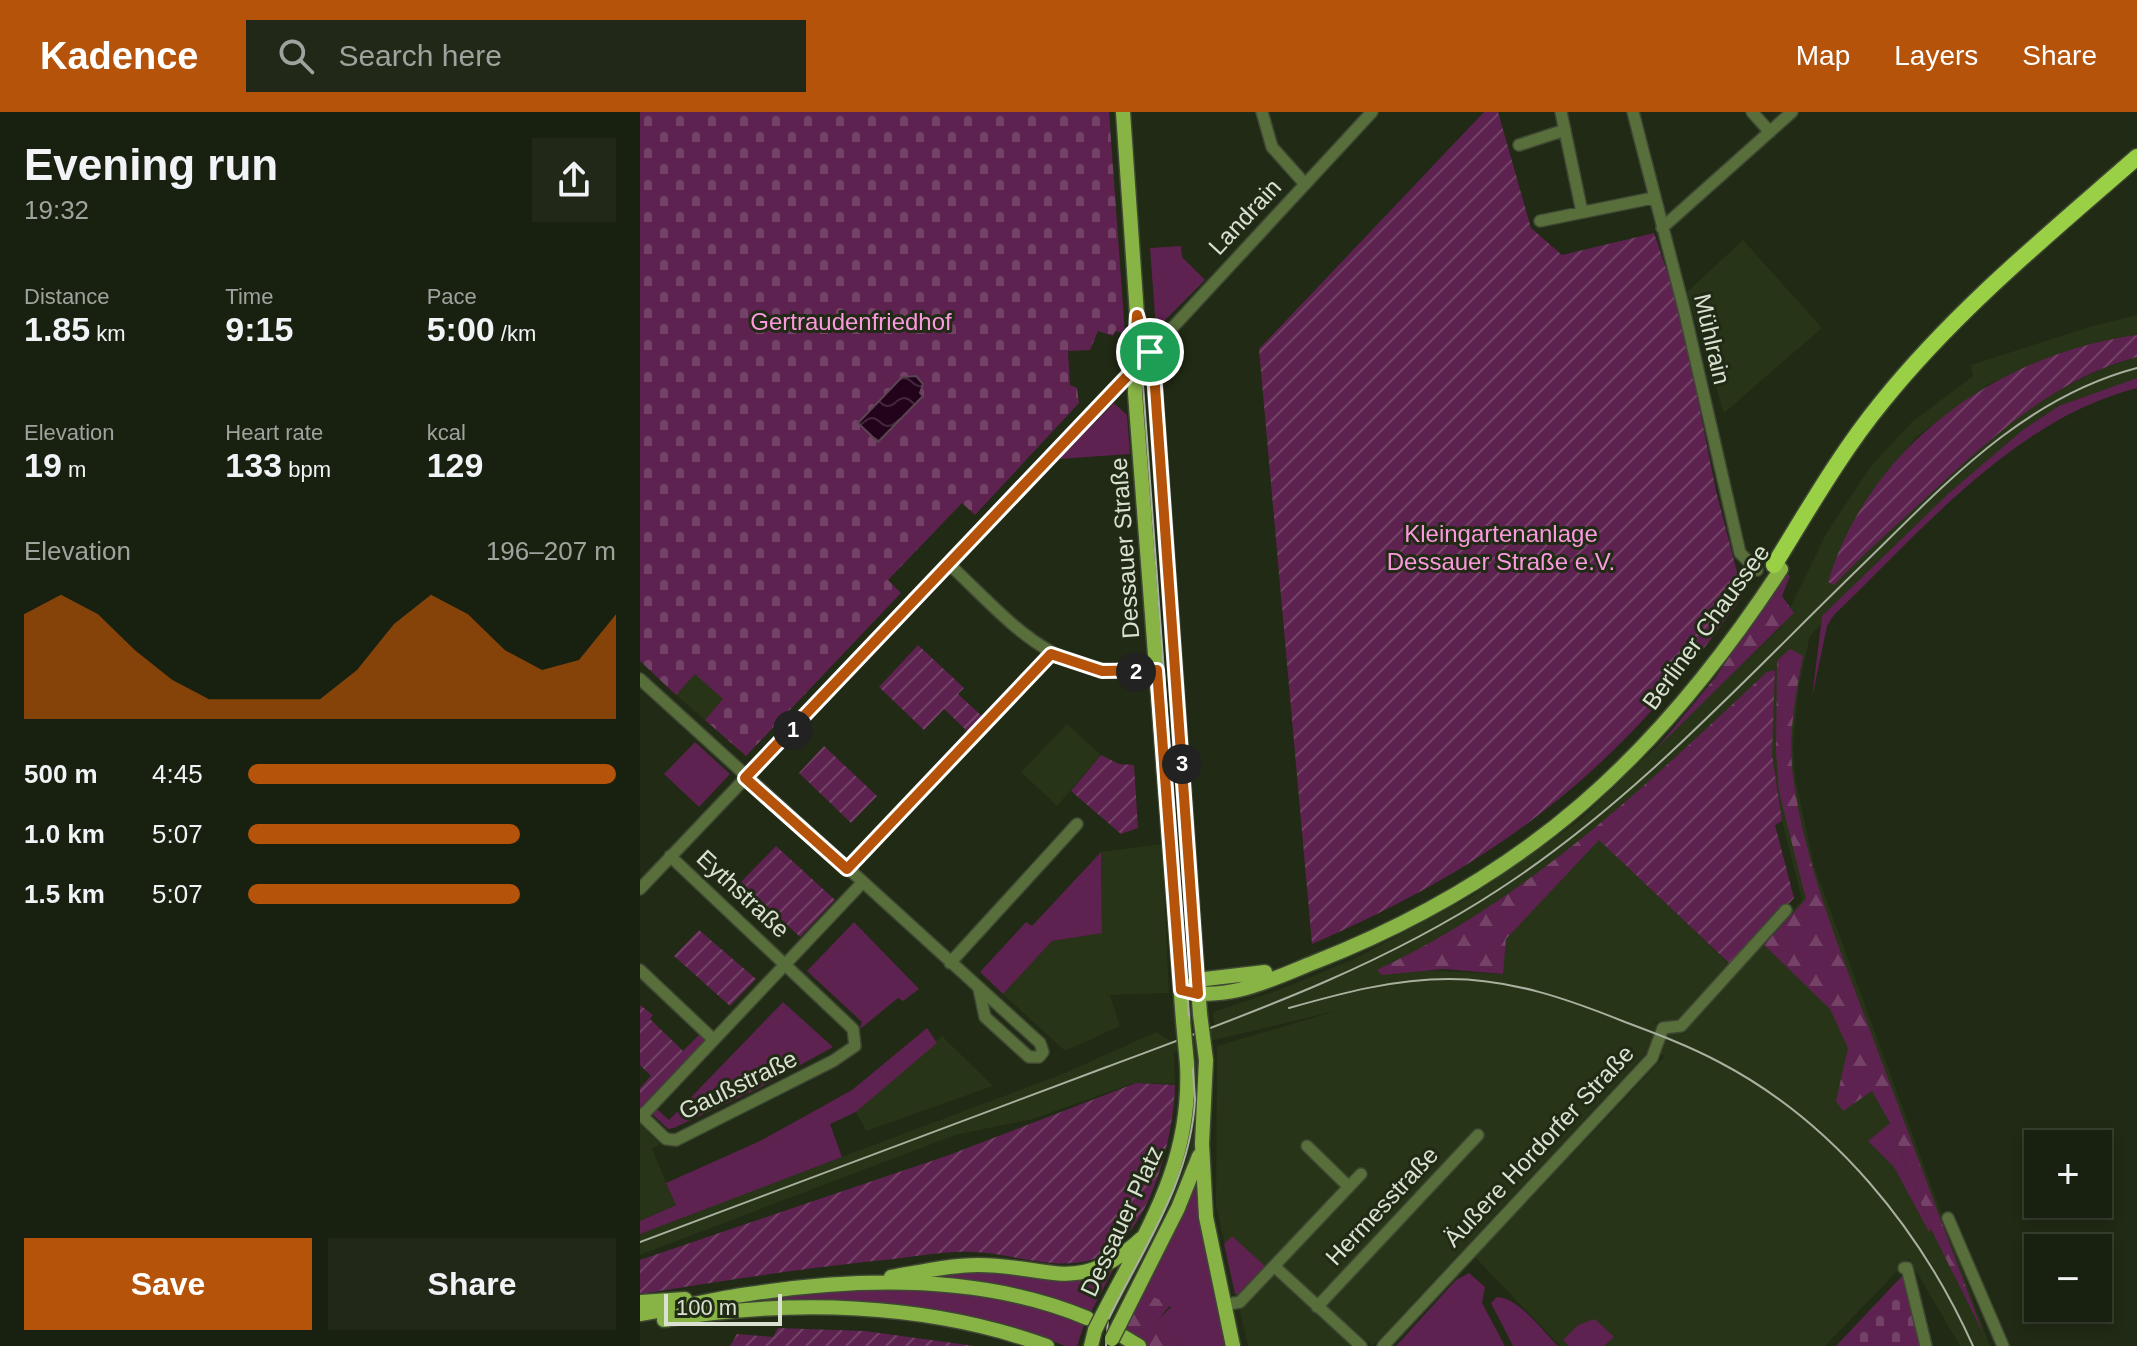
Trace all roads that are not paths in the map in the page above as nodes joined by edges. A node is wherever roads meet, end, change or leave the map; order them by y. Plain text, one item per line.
1 (1123, 112) edge
2 (1262, 112) edge
3 (1372, 112) edge
4 (1561, 112) edge
5 (1633, 112) edge
6 (1752, 112) edge
7 (1792, 112) edge
8 (1565, 130) junction
9 (1770, 132) junction
10 (1519, 145) dead end
11 (2137, 157) edge
12 (2137, 168) edge
13 (1305, 184) junction
14 (1653, 198) junction
15 (1582, 212) junction
16 (1540, 221) dead end
17 (1662, 228) junction
18 (1137, 315) junction
19 (1150, 352) junction
20 (1134, 369) junction
21 (1155, 383) junction
22 (950, 565) junction
23 (1777, 567) junction
24 (1757, 570) dead end
25 (1051, 654) junction
26 (1157, 670) junction
27 (640, 679) edge
28 (650, 689) junction
29 (640, 700) edge
30 (745, 778) junction
31 (1077, 824) dead end
32 (670, 856) junction
33 (847, 869) junction
34 (862, 883) junction
35 (640, 889) edge
36 (1786, 910) dead end
37 (950, 963) junction
38 (785, 965) junction
39 (640, 970) edge
40 (1198, 988) junction
41 (979, 989) junction
42 (1181, 990) junction
43 (1217, 995) junction
44 (1200, 1013) junction
45 (713, 1039) junction
46 (855, 1046) joint
47 (1187, 1064) joint
48 (1207, 1089) joint
49 (641, 1115) edge
50 (1478, 1135) dead end
51 (1202, 1144) junction
52 (1307, 1146) dead end
53 (1361, 1174) dead end
54 (1349, 1187) junction
55 (1948, 1218) dead end
56 (1142, 1238) junction
57 (1274, 1266) junction
58 (1904, 1268) dead end
59 (868, 1282) junction
60 (709, 1300) junction
61 (640, 1302) edge
62 (1224, 1305) junction
63 (1317, 1307) junction
64 (640, 1314) edge
65 (1095, 1322) junction
66 (640, 1324) edge
67 (1115, 1337) edge
68 (1047, 1346) edge
69 (1091, 1346) edge
70 (1139, 1346) edge
71 (1233, 1346) edge
72 (1361, 1346) edge
73 (1383, 1346) edge
74 (1926, 1346) edge
75 (2003, 1346) edge

1 - 18 main road, Dessauer Straße
2 - 13 street
3 - 13 street, Landrain
4 - 8 street
5 - 14 street, Mühlrain
6 - 9 street
7 - 9 street
8 - 10 street
8 - 15 street
9 - 17 street
11 - 23 highway, Berliner Chaussee
12 - 23 highway, Berliner Chaussee
13 - 19 street, Landrain
14 - 15 street
14 - 17 street, Mühlrain
15 - 16 street
17 - 24 street, Mühlrain
18 - 19 main road, Dessauer Straße
18 - 20 main road, Dessauer Straße
19 - 20 main road
19 - 21 main road, Dessauer Straße
20 - 21 main road
20 - 22 street
20 - 26 main road, Dessauer Straße
21 - 40 main road, Dessauer Straße
22 - 25 street
22 - 30 street
23 - 40 main road, Berliner Chaussee
23 - 43 main road, Berliner Chaussee
25 - 26 street
25 - 33 street
26 - 42 main road, Dessauer Straße
27 - 28 street
28 - 29 street
28 - 30 street
30 - 32 street
30 - 33 street
31 - 37 street
32 - 35 street
32 - 38 street, Eythstraße
33 - 34 street
34 - 37 street
34 - 38 street, Eythstraße
36 - 73 street, Äußere Hordorfer Straße
37 - 41 street
38 - 45 street, Eythstraße
38 - 46 street, Eythstraße
39 - 45 street
40 - 42 main road, Berliner Chaussee
40 - 43 main road, Berliner Chaussee
40 - 44 main road, Dessauer Straße
41 - 41 street
42 - 47 main road, Dessauer Straße, bridge
43 - 44 main road
44 - 48 main road, Dessauer Straße, bridge
45 - 49 street, Gaußstraße
46 - 49 street, Gaußstraße
47 - 56 main road, Dessauer Platz
48 - 51 main road, Dessauer Platz
50 - 63 street, Hermesstraße
51 - 62 main road, Dessauer Platz
51 - 67 main road
52 - 54 street
53 - 54 street, Hermesstraße
54 - 57 street, Hermesstraße
55 - 75 street
56 - 59 main road
56 - 65 main road, Dessauer Platz
57 - 62 street, Hermesstraße
57 - 63 street
58 - 74 street
59 - 60 main road
59 - 65 main road
60 - 61 main road
60 - 64 main road
62 - 71 main road, Dessauer Platz
63 - 72 street
65 - 69 main road, Dessauer Platz
66 - 68 main road
67 - 70 main road

